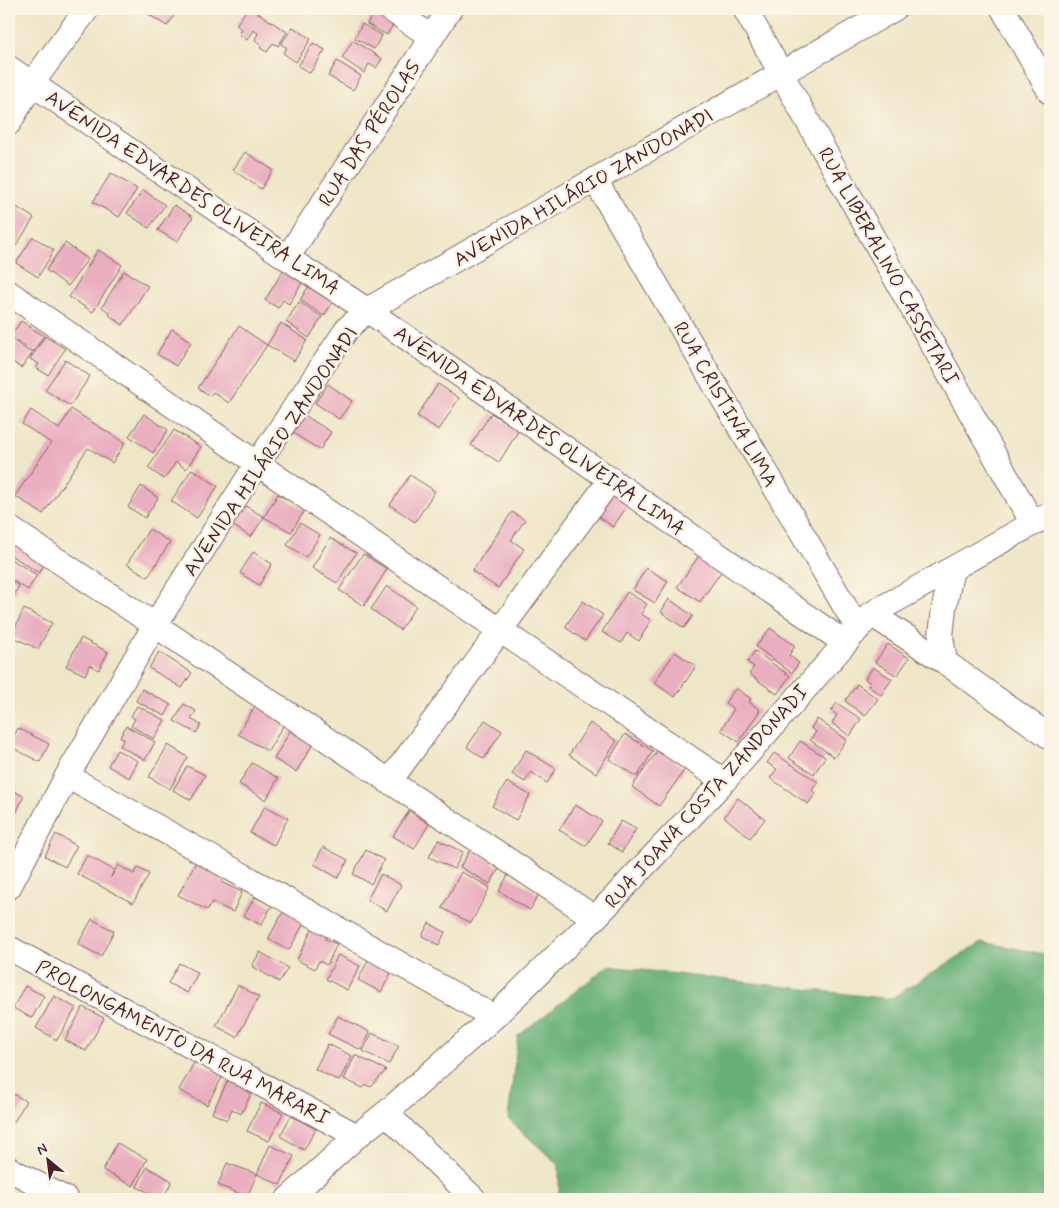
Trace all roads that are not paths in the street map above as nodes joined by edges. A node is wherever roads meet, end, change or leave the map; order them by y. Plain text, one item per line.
1 (87, 9) edge
2 (390, 9) edge
3 (450, 9) edge
4 (745, 9) edge
5 (894, 9) edge
6 (1003, 9) edge
7 (432, 37) junction
8 (9, 68) edge
9 (781, 73) junction
10 (32, 83) junction
11 (1050, 92) edge
12 (9, 123) edge
13 (595, 180) junction
14 (287, 258) junction
15 (9, 294) edge
16 (367, 310) junction
17 (257, 464) junction
18 (611, 479) junction
19 (1041, 519) edge
20 (9, 528) edge
21 (952, 569) junction
22 (155, 626) junction
23 (858, 629) junction
24 (501, 631) junction
25 (945, 662) junction
26 (1050, 737) edge
27 (67, 776) junction
28 (724, 781) junction
29 (389, 782) junction
30 (9, 887) edge
31 (595, 918) junction
32 (9, 948) edge
33 (494, 1017) junction
34 (386, 1113) junction
35 (356, 1136) junction
36 (9, 1169) edge
37 (37, 1193) edge
38 (66, 1199) edge
39 (288, 1199) edge
40 (474, 1199) edge

1 - 10 street
2 - 7 street
3 - 7 street, RUA DAS PÉROLAS
4 - 9 street, RUA LIBERALINO CASSETARI
5 - 9 street, AVENIDA HILÁRIO ZANDONADI
6 - 11 street
7 - 14 street, RUA DAS PÉROLAS
8 - 10 street, AVENIDA EDVARDES OLIVEIRA LIMA
9 - 13 street, AVENIDA HILÁRIO ZANDONADI
9 - 19 street, RUA LIBERALINO CASSETARI
10 - 12 street
10 - 14 street, AVENIDA EDVARDES OLIVEIRA LIMA
13 - 16 street, AVENIDA HILÁRIO ZANDONADI
13 - 23 street, RUA CRISTINA LIMA
14 - 16 street, AVENIDA EDVARDES OLIVEIRA LIMA
15 - 17 street
16 - 17 street, AVENIDA HILÁRIO ZANDONADI
16 - 18 street, AVENIDA EDVARDES OLIVEIRA LIMA
17 - 22 street, AVENIDA HILÁRIO ZANDONADI
17 - 24 street
18 - 23 street, AVENIDA EDVARDES OLIVEIRA LIMA
18 - 24 street
19 - 21 street, RUA JOANA COSTA ZANDONADI
20 - 22 street
21 - 23 street, RUA JOANA COSTA ZANDONADI
21 - 25 street
22 - 27 street, AVENIDA HILÁRIO ZANDONADI
22 - 29 street
23 - 25 street, AVENIDA EDVARDES OLIVEIRA LIMA
23 - 28 street, RUA JOANA COSTA ZANDONADI
24 - 28 street
24 - 29 street
25 - 26 street, AVENIDA EDVARDES OLIVEIRA LIMA
27 - 30 street, AVENIDA HILÁRIO ZANDONADI
27 - 33 street
28 - 31 street, RUA JOANA COSTA ZANDONADI
29 - 31 street
31 - 33 street, RUA JOANA COSTA ZANDONADI
32 - 35 street, PROLONGAMENTO DA RUA MARARI
33 - 34 street, RUA JOANA COSTA ZANDONADI
34 - 35 street, RUA JOANA COSTA ZANDONADI
34 - 40 street
35 - 39 street, RUA JOANA COSTA ZANDONADI
36 - 37 street
37 - 38 street

